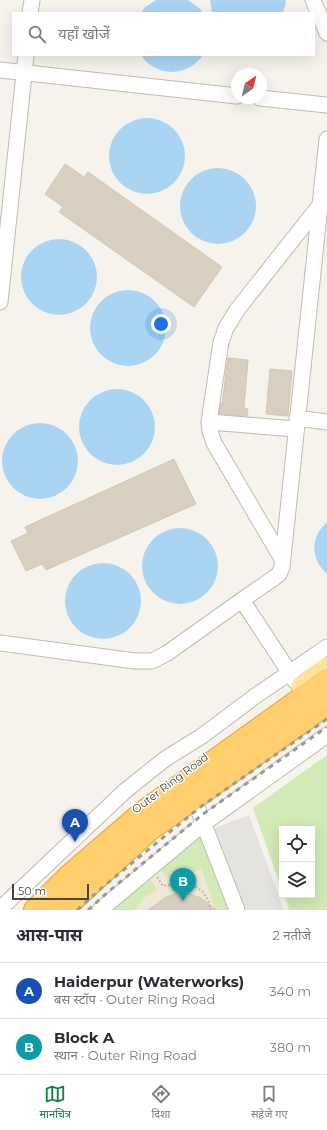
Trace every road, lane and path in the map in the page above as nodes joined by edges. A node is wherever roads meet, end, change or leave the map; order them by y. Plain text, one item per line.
1 (32, 0) edge
2 (312, 0) edge
3 (30, 12) edge
4 (327, 33) edge
5 (26, 56) edge
6 (0, 70) edge
7 (24, 72) junction
8 (231, 95) edge
9 (267, 99) edge
10 (327, 105) edge
11 (327, 139) edge
12 (320, 205) junction
13 (0, 302) edge
14 (209, 422) junction
15 (327, 422) edge
16 (297, 423) junction
17 (282, 559) junction
18 (242, 600) junction
19 (0, 643) edge
20 (327, 647) edge
21 (327, 667) edge
22 (294, 680) junction
23 (327, 680) edge
24 (327, 704) edge
25 (327, 713) edge
26 (327, 735) edge
27 (196, 804) junction
28 (203, 824) junction
29 (150, 868) junction
30 (0, 909) edge
31 (23, 910) edge
32 (35, 910) edge
33 (62, 910) edge
34 (69, 910) edge
35 (100, 910) edge
36 (211, 910) edge
37 (237, 910) edge

1 - 3 street
2 - 4 street
5 - 7 street
6 - 7 street
7 - 8 street
7 - 13 street
9 - 10 street
11 - 12 street
12 - 14 street
12 - 16 street
14 - 16 street
14 - 17 street
15 - 16 street
16 - 17 street
17 - 18 street
18 - 19 street
18 - 22 street
20 - 22 street
21 - 22 main road, Outer Ring Road
22 - 30 street
22 - 31 main road, Outer Ring Road
23 - 32 highway, Outer Ring Road
24 - 33 highway
25 - 27 main road
26 - 28 street
27 - 28 street
27 - 34 main road
28 - 29 street
28 - 37 street
29 - 35 street
29 - 36 path

